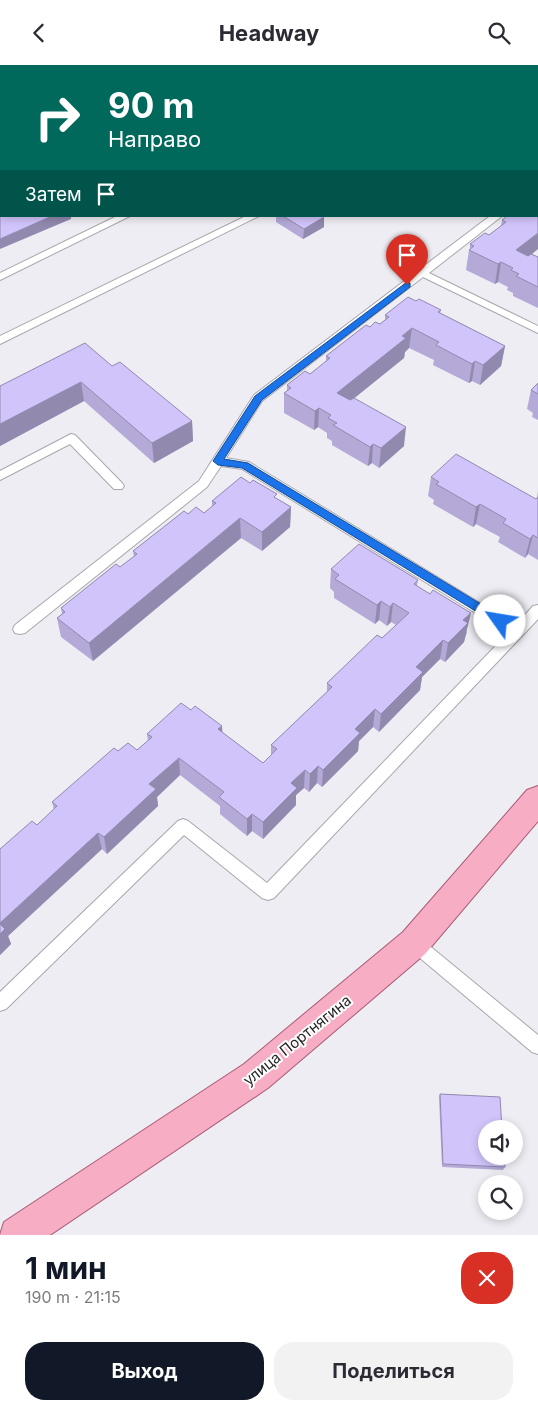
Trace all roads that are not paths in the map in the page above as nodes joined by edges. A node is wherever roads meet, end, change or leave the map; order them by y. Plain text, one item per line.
1 (123, 217) edge
2 (252, 217) edge
3 (496, 217) edge
4 (422, 273) junction
5 (0, 277) edge
6 (538, 330) edge
7 (0, 340) edge
8 (218, 461) junction
9 (0, 476) edge
10 (118, 486) dead end
11 (538, 610) edge
12 (20, 629) dead end
13 (517, 632) junction
14 (538, 799) edge
15 (414, 943) junction
16 (0, 1003) edge
17 (538, 1046) edge
18 (17, 1235) edge

1 - 5 lane
2 - 7 lane
3 - 4 lane
4 - 6 lane
4 - 8 lane
8 - 12 lane
8 - 13 lane
9 - 10 lane
11 - 13 lane
13 - 16 lane
14 - 15 main road, улица Портнягина
15 - 17 lane
15 - 18 main road, улица Портнягина

